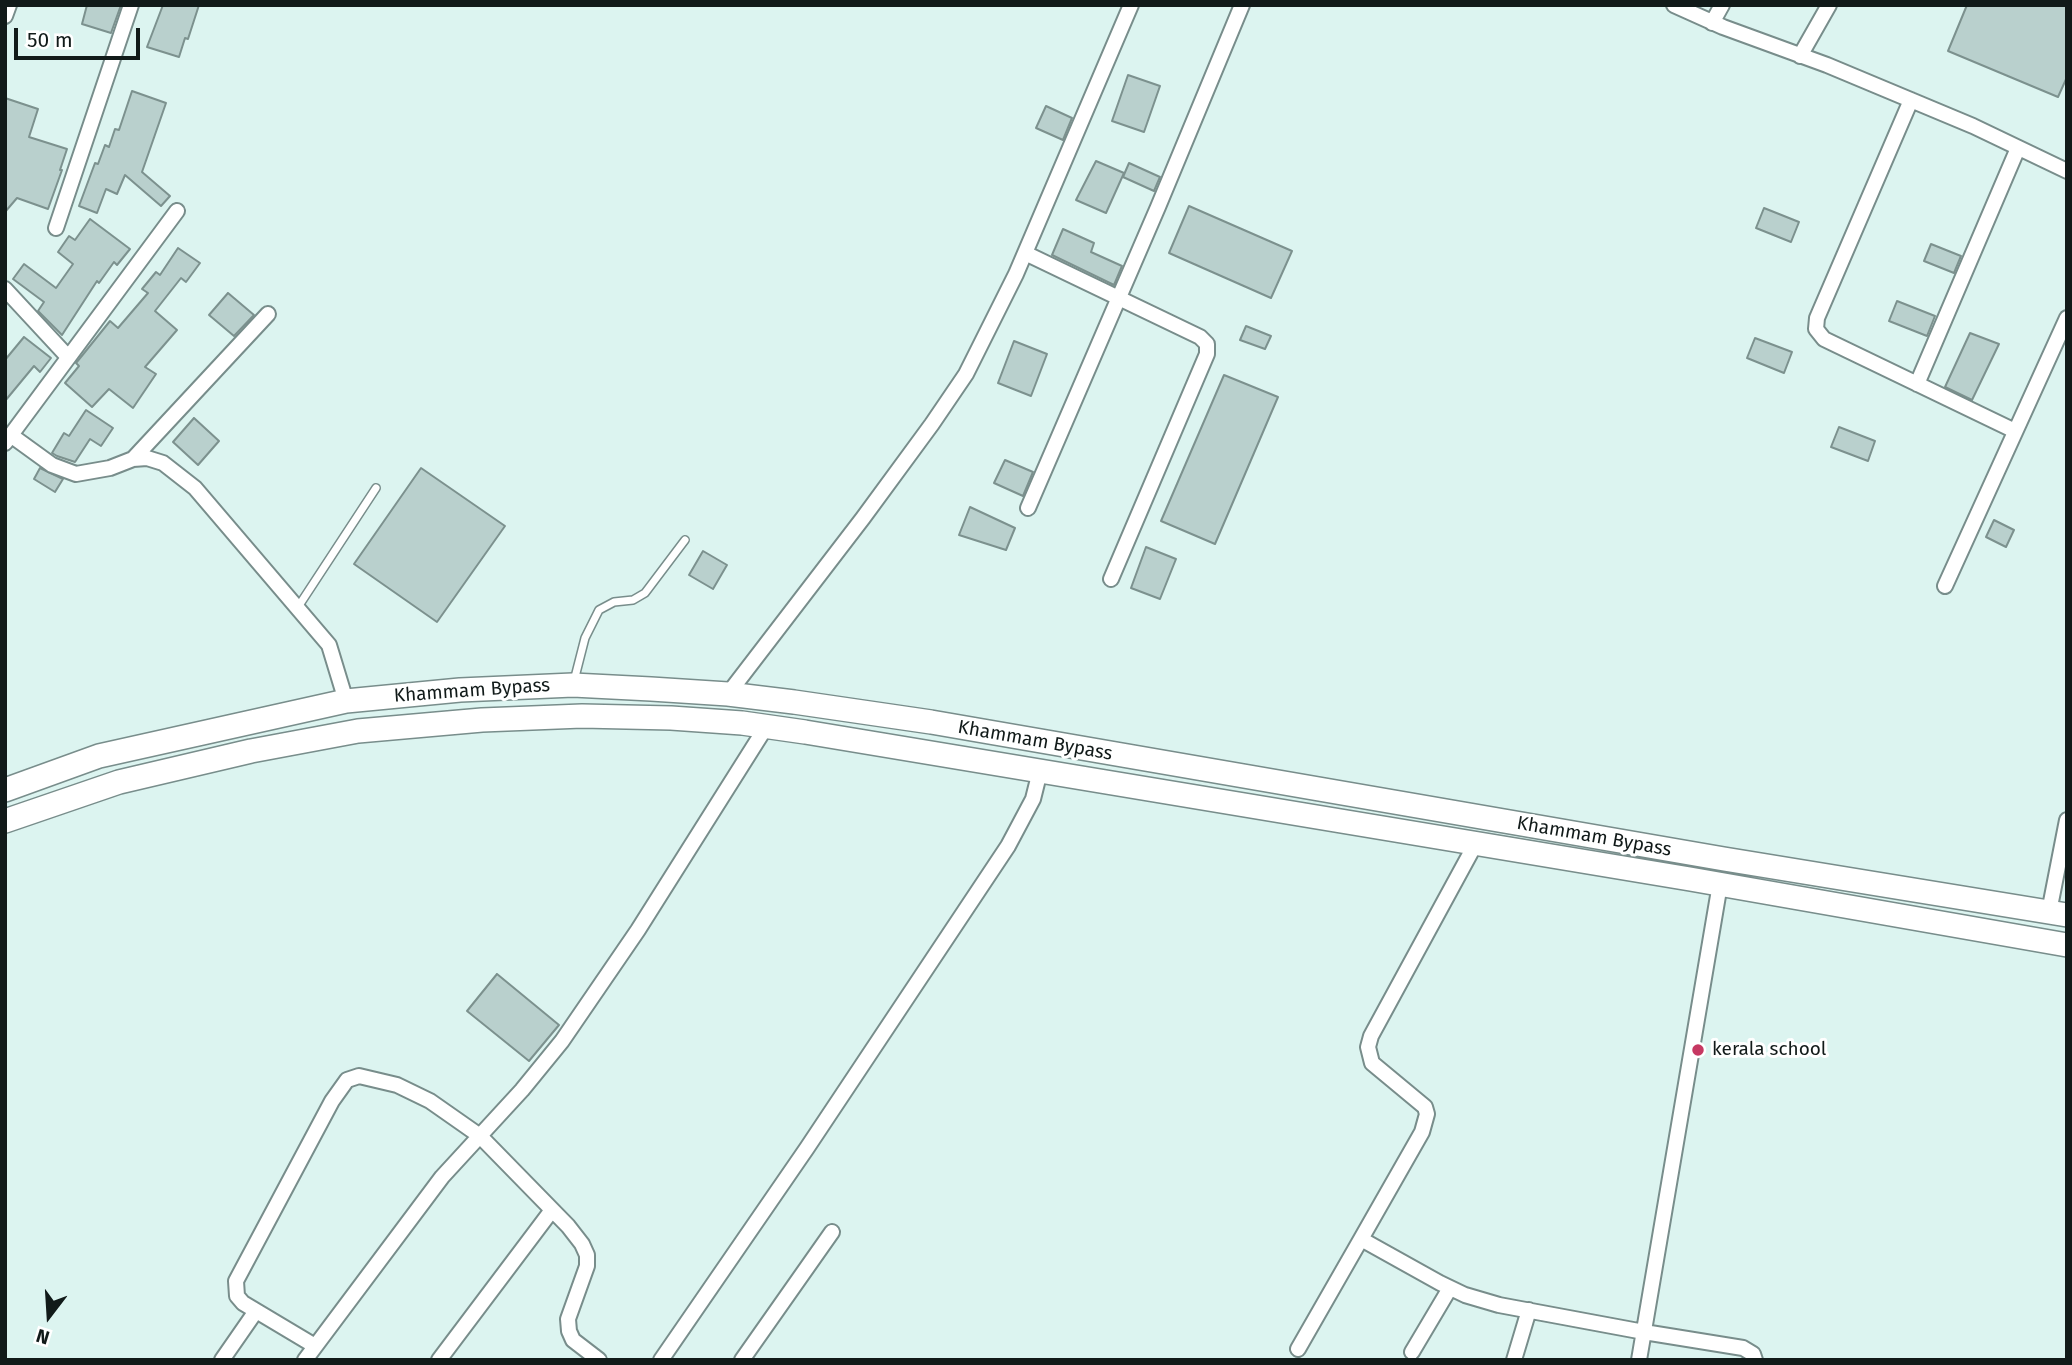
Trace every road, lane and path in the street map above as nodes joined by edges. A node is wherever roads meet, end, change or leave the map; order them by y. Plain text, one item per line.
1 (9, 5) edge
2 (131, 5) edge
3 (1131, 5) edge
4 (1242, 5) edge
5 (1674, 5) edge
6 (1722, 5) edge
7 (1829, 5) edge
8 (5, 16) edge
9 (1718, 25) junction
10 (1800, 57) junction
11 (1911, 100) junction
12 (2018, 148) junction
13 (2067, 172) edge
14 (177, 211) dead end
15 (56, 228) dead end
16 (1025, 253) junction
17 (5, 289) edge
18 (1118, 298) junction
19 (268, 314) dead end
20 (2067, 318) edge
21 (68, 357) junction
22 (1917, 384) junction
23 (2015, 432) junction
24 (9, 440) edge
25 (132, 459) junction
26 (376, 488) dead end
27 (1028, 508) dead end
28 (685, 540) dead end
29 (1111, 579) dead end
30 (1945, 586) dead end
31 (298, 607) junction
32 (573, 685) junction
33 (728, 694) junction
34 (346, 701) junction
35 (946, 725) junction
36 (766, 727) junction
37 (943, 755) junction
38 (1040, 771) junction
39 (5, 790) edge
40 (5, 821) edge
41 (2067, 821) edge
42 (1476, 843) junction
43 (1720, 884) junction
44 (2058, 913) edge
45 (2067, 945) edge
46 (480, 1136) junction
47 (552, 1210) junction
48 (832, 1232) dead end
49 (1361, 1239) junction
50 (1450, 1288) junction
51 (1529, 1310) junction
52 (256, 1311) junction
53 (1644, 1332) junction
54 (315, 1346) junction
55 (1298, 1349) dead end
56 (1412, 1352) dead end
57 (222, 1360) edge
58 (306, 1360) edge
59 (439, 1360) edge
60 (599, 1360) edge
61 (661, 1360) edge
62 (742, 1360) edge
63 (1514, 1360) edge
64 (1639, 1360) edge
65 (1755, 1360) edge

1 - 8 street
2 - 15 street
3 - 16 street
4 - 18 street
5 - 9 street
6 - 9 street
7 - 10 street
9 - 10 street
10 - 11 street
11 - 12 street
11 - 22 street
12 - 13 street
12 - 22 street
14 - 21 street
16 - 18 street
16 - 33 street
17 - 21 street
18 - 27 street
18 - 29 street
19 - 25 street
20 - 23 street
21 - 24 street
22 - 23 street
23 - 30 street
24 - 25 street
25 - 31 street
26 - 31 lane
28 - 32 lane
31 - 34 street
32 - 33 highway, Khammam Bypass
32 - 34 highway, Khammam Bypass
33 - 35 highway, Khammam Bypass
34 - 39 highway, Khammam Bypass
35 - 37 highway
35 - 44 highway, Khammam Bypass
36 - 37 highway, Khammam Bypass
36 - 40 highway, Khammam Bypass
36 - 46 street
37 - 38 highway, Khammam Bypass
38 - 42 highway, Khammam Bypass
38 - 61 street
41 - 44 street
42 - 43 highway, Khammam Bypass
42 - 49 street
43 - 45 highway, Khammam Bypass
43 - 53 street
46 - 47 street
46 - 52 street
46 - 54 street
47 - 59 street
47 - 60 street
48 - 62 street
49 - 50 street
49 - 55 street
50 - 51 street
50 - 56 street
51 - 53 street
51 - 63 street
52 - 54 street
52 - 57 street
53 - 64 street
53 - 65 street
54 - 58 street

